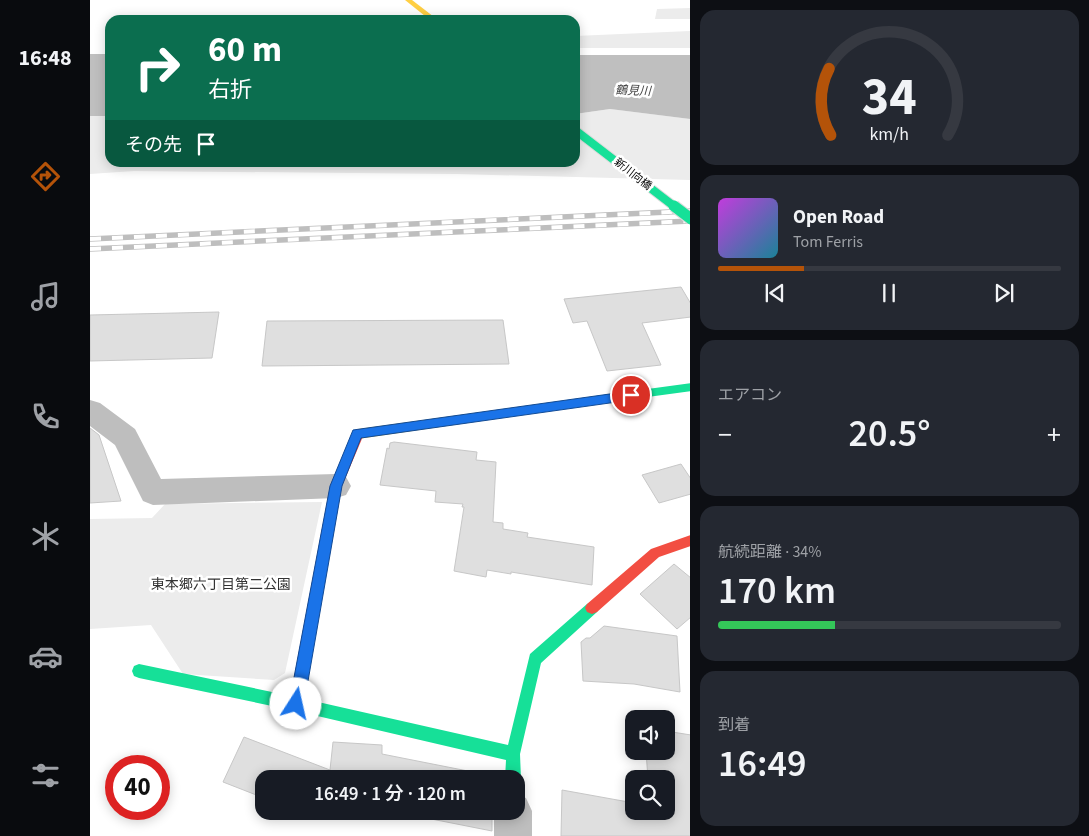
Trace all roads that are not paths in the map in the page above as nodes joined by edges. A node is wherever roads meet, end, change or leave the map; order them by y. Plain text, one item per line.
1 (408, 0) edge
2 (428, 15) edge
3 (580, 134) edge
4 (690, 219) edge
5 (690, 387) edge
6 (90, 411) edge
7 (336, 486) junction
8 (690, 540) edge
9 (139, 671) dead end
10 (296, 704) junction
11 (513, 754) junction
12 (513, 770) edge
13 (513, 820) edge
14 (513, 836) edge

1 - 2 street
3 - 4 street, 新川向橋, bridge
5 - 7 street
6 - 7 street
7 - 10 street
8 - 11 street
9 - 10 street
10 - 11 street
11 - 12 street
13 - 14 street

